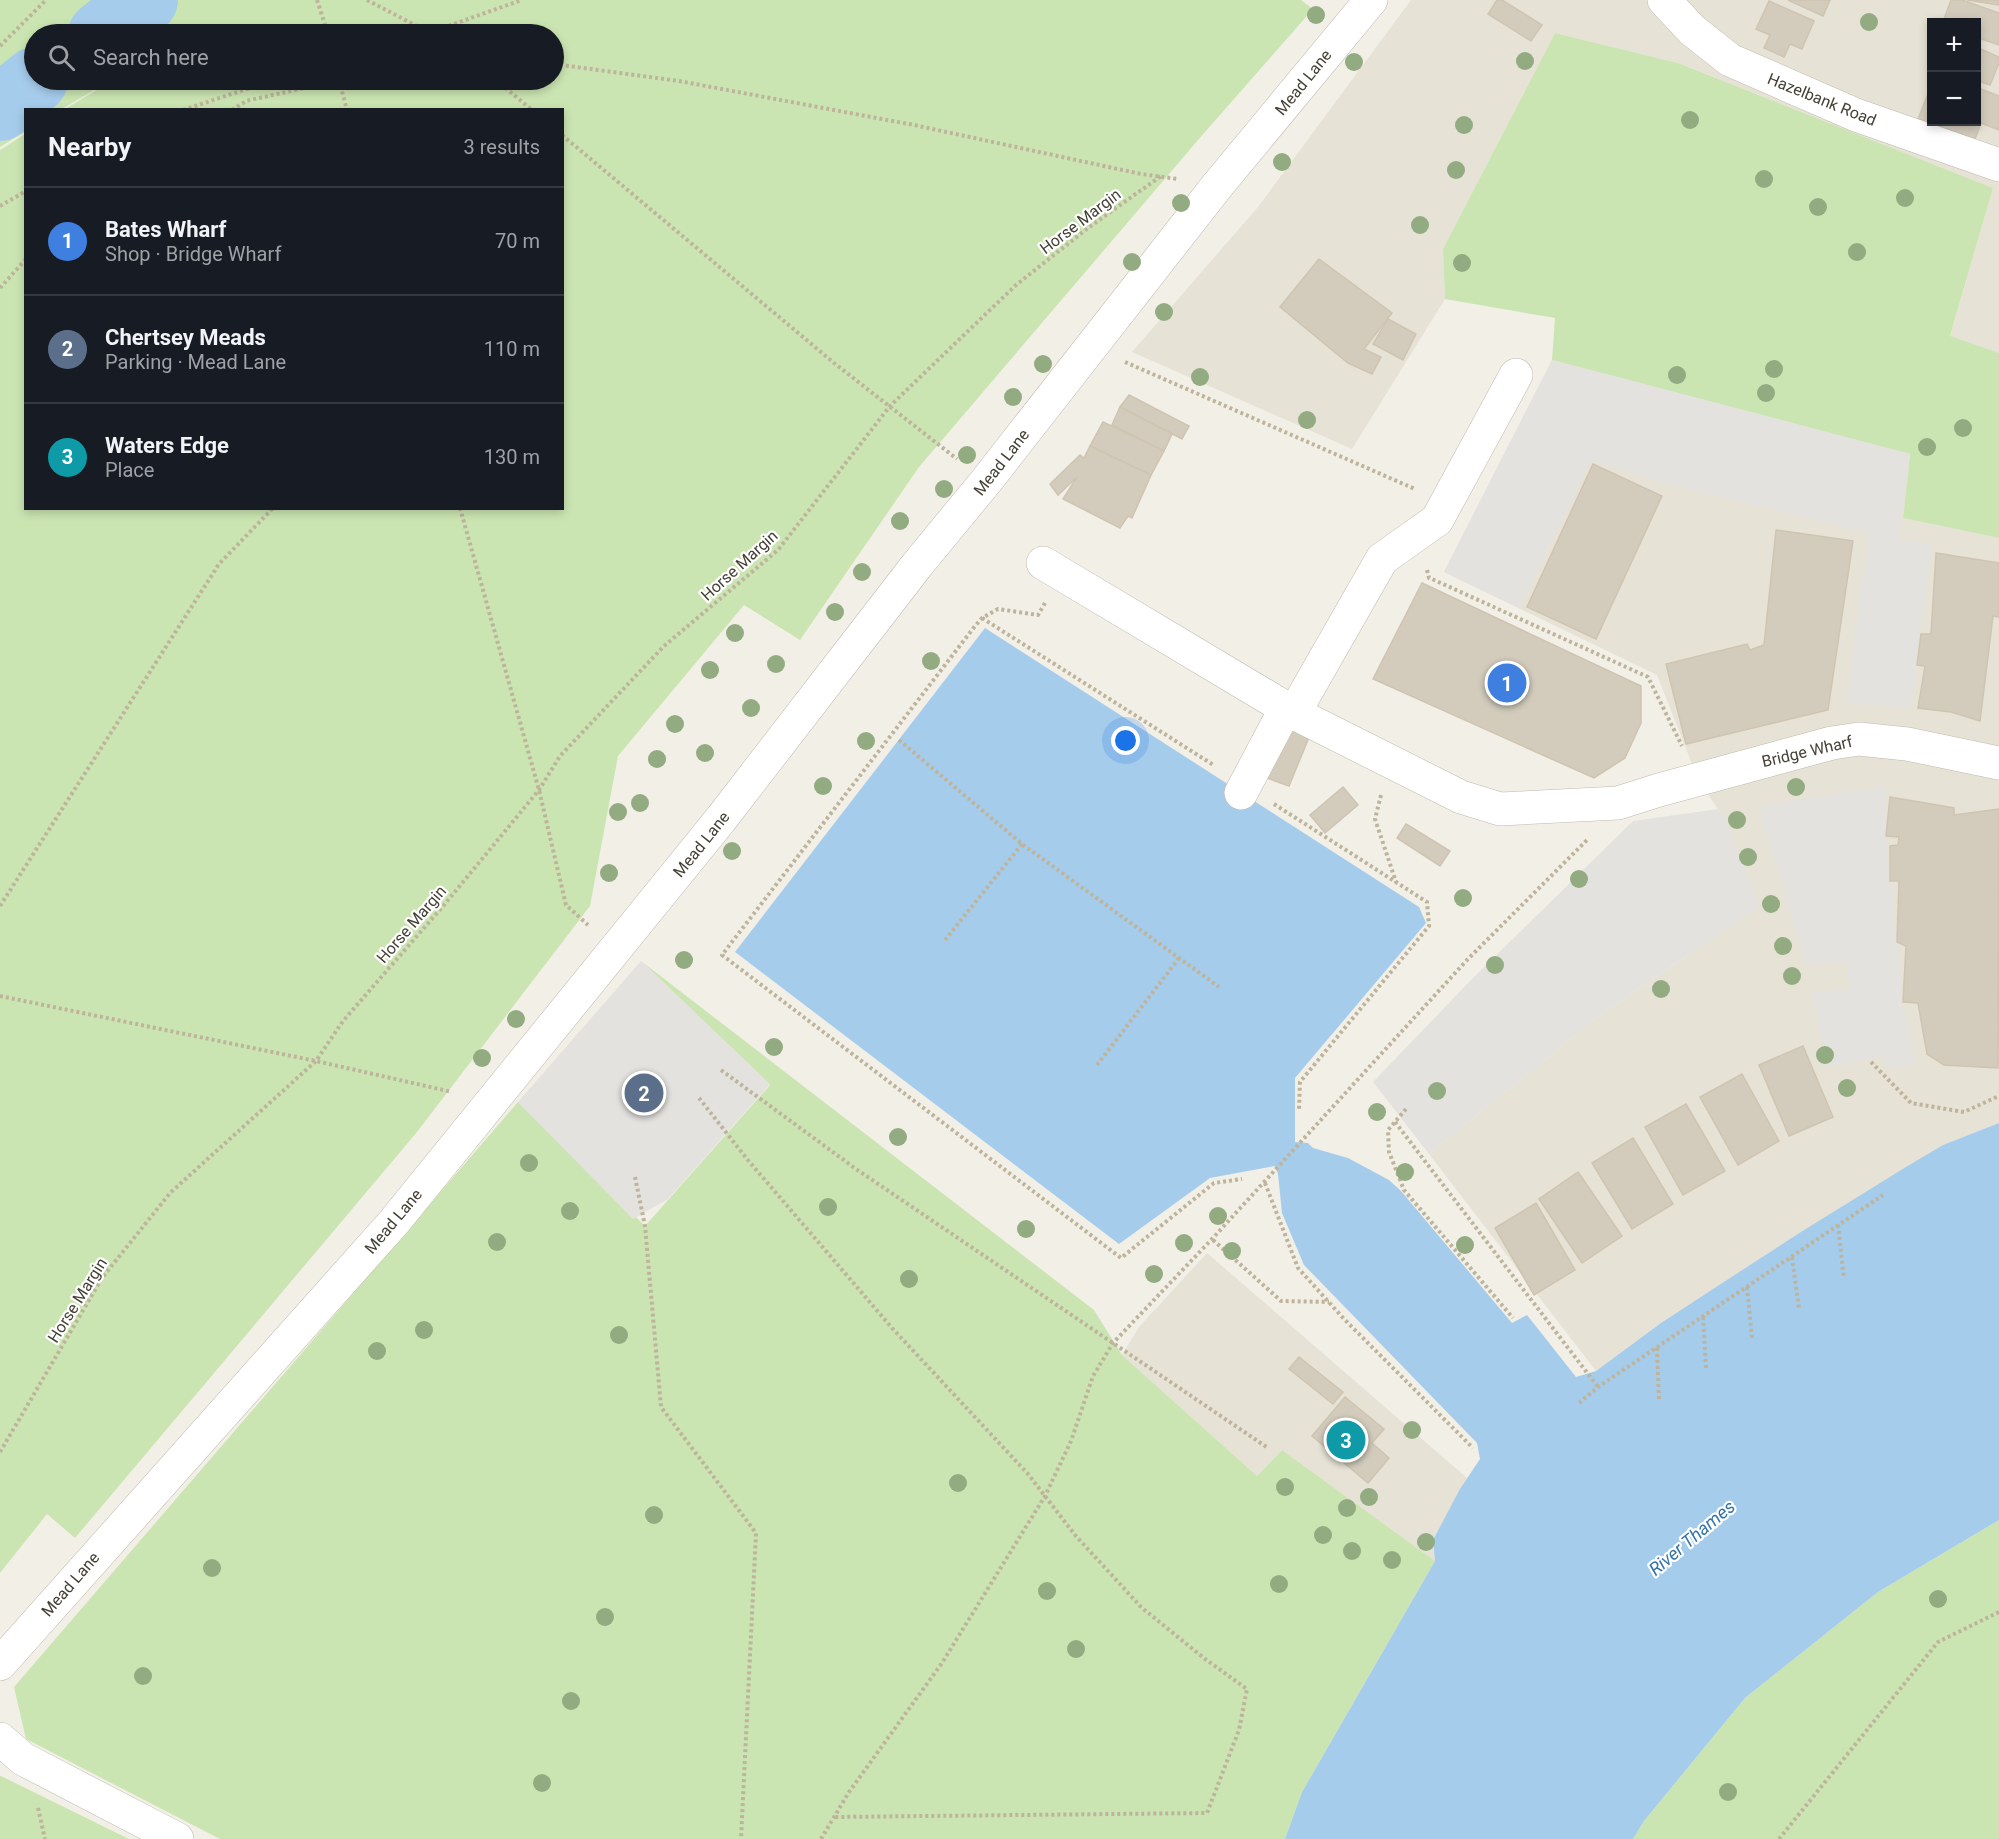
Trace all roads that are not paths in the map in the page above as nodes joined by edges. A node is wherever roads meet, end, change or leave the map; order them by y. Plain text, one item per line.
1 (1371, 0) edge
2 (1664, 0) edge
3 (1999, 165) edge
4 (1516, 375) dead end
5 (1054, 569) road end
6 (1290, 710) junction
7 (1999, 763) edge
8 (1244, 790) road end
9 (0, 1664) edge
10 (0, 1739) edge
11 (177, 1839) edge

1 - 9 street, Mead Lane
2 - 3 street, Hazelbank Road
4 - 6 street
5 - 6 street, Bridge Wharf
6 - 7 street, Bridge Wharf
6 - 8 street
10 - 11 street

